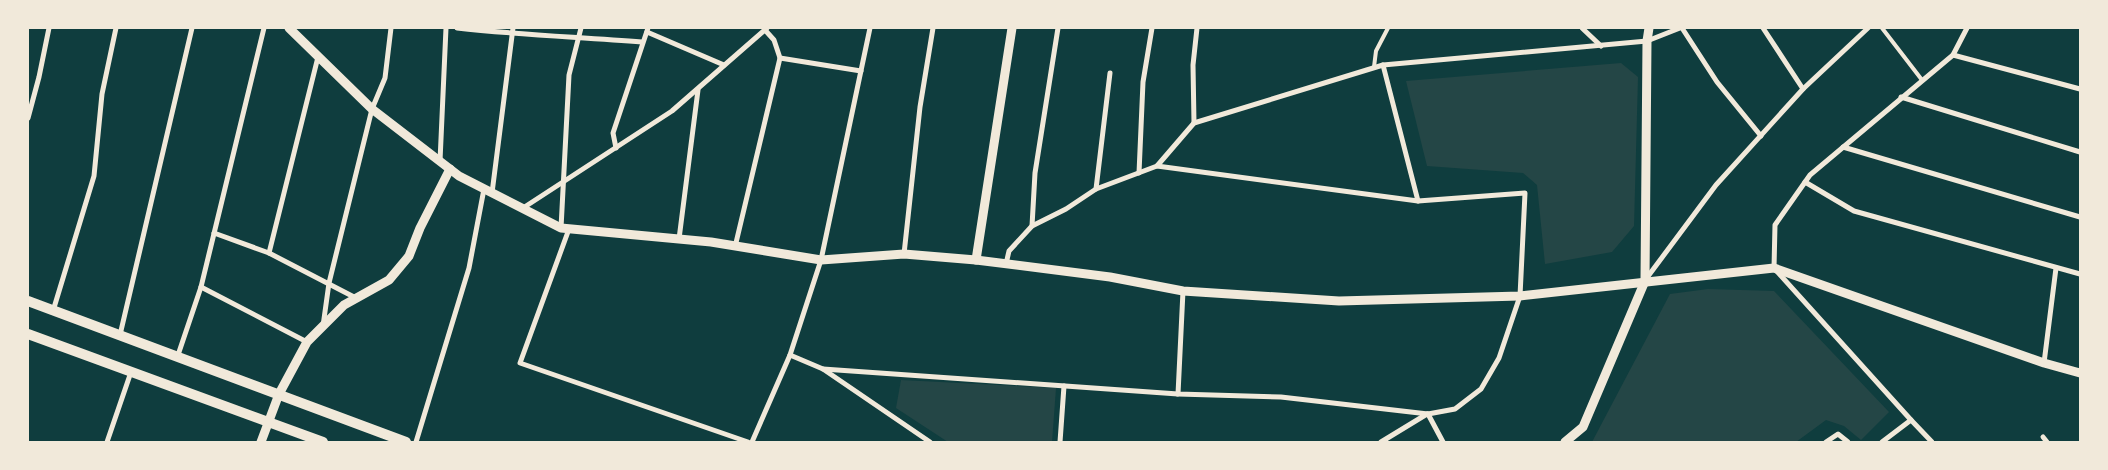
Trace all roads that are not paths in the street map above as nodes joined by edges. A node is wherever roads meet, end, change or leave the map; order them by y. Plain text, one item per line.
1 (49, 28) edge
2 (116, 28) edge
3 (192, 28) edge
4 (264, 28) edge
5 (289, 28) edge
6 (391, 28) edge
7 (446, 28) edge
8 (457, 28) edge
9 (512, 28) edge
10 (581, 28) edge
11 (870, 28) edge
12 (933, 28) edge
13 (1012, 28) edge
14 (1058, 28) edge
15 (1152, 28) edge
16 (1197, 28) edge
17 (1388, 28) edge
18 (1582, 28) edge
19 (1649, 28) edge
20 (1681, 28) edge
21 (1763, 28) edge
22 (1868, 28) edge
23 (1882, 28) edge
24 (1967, 28) edge
25 (766, 29) edge
26 (648, 30) edge
27 (512, 34) junction
28 (579, 37) junction
29 (1647, 41) junction
30 (642, 42) junction
31 (1601, 46) junction
32 (1953, 54) junction
33 (318, 56) junction
34 (780, 58) junction
35 (1383, 65) junction
36 (724, 66) junction
37 (1374, 67) junction
38 (862, 71) junction
39 (1110, 73) dead end
40 (1922, 80) junction
41 (698, 89) junction
42 (1802, 89) junction
43 (2080, 89) edge
44 (1901, 97) junction
45 (372, 110) junction
46 (28, 118) edge
47 (1194, 123) junction
48 (1760, 136) junction
49 (1843, 147) junction
50 (616, 148) junction
51 (2080, 152) edge
52 (440, 161) junction
53 (1157, 166) junction
54 (450, 168) junction
55 (1139, 174) junction
56 (1805, 182) junction
57 (563, 183) junction
58 (1096, 189) junction
59 (488, 191) junction
60 (1418, 201) junction
61 (523, 208) junction
62 (2080, 217) edge
63 (1032, 226) junction
64 (565, 228) junction
65 (214, 233) junction
66 (679, 239) junction
67 (735, 248) junction
68 (269, 253) junction
69 (904, 254) junction
70 (821, 260) junction
71 (976, 260) junction
72 (1006, 264) junction
73 (1774, 268) junction
74 (2056, 268) junction
75 (2080, 274) edge
76 (1644, 281) junction
77 (329, 283) junction
78 (201, 287) junction
79 (1182, 291) junction
80 (1520, 296) junction
81 (357, 298) junction
82 (28, 301) edge
83 (53, 310) junction
84 (322, 328) junction
85 (28, 334) edge
86 (120, 335) junction
87 (307, 342) junction
88 (790, 355) junction
89 (177, 358) junction
90 (2044, 363) junction
91 (822, 369) junction
92 (131, 371) junction
93 (2080, 373) edge
94 (1064, 386) junction
95 (279, 394) junction
96 (1178, 394) junction
97 (1428, 414) junction
98 (1911, 420) junction
99 (268, 422) junction
100 (2043, 437) dead end
101 (107, 442) edge
102 (261, 442) edge
103 (324, 442) edge
104 (406, 442) edge
105 (416, 442) edge
106 (748, 442) edge
107 (752, 442) edge
108 (930, 442) edge
109 (1060, 442) edge
110 (1381, 442) edge
111 (1443, 442) edge
112 (1565, 442) edge
113 (1826, 442) edge
114 (1848, 442) edge
115 (1882, 442) edge
116 (1932, 442) edge
117 (2047, 442) edge

1 - 46 street
2 - 83 street
3 - 86 street
4 - 65 street
5 - 33 street
6 - 45 street
7 - 52 street
8 - 27 street
9 - 27 street
10 - 28 street
11 - 38 street
12 - 69 street
13 - 71 street
14 - 63 street
15 - 55 street
16 - 47 street
17 - 37 lane
18 - 31 street
19 - 29 street
20 - 29 street
20 - 48 street
21 - 42 street
22 - 42 street
23 - 40 lane
24 - 32 street
25 - 34 street
25 - 36 street
26 - 30 street
26 - 36 street
27 - 28 street
27 - 59 street
28 - 30 street
28 - 57 street
29 - 31 street
29 - 76 street
30 - 50 street
31 - 35 street
32 - 40 street
32 - 43 street
33 - 45 street
33 - 68 street
34 - 38 street
34 - 67 street
35 - 37 street
35 - 60 street
36 - 41 street
37 - 47 street
38 - 70 street
39 - 58 street
40 - 44 street
41 - 50 street
41 - 66 street
42 - 48 street
44 - 49 street
44 - 51 street
45 - 52 street
45 - 77 street
47 - 53 street
48 - 76 street
49 - 56 street
49 - 62 street
50 - 57 street
52 - 54 street
53 - 55 street
53 - 60 street
54 - 59 street
54 - 81 street
55 - 58 street
56 - 73 street
56 - 74 street
57 - 61 street
57 - 64 street
58 - 63 street
59 - 61 street
59 - 105 street
60 - 80 street
61 - 64 street
63 - 72 street
64 - 66 street
64 - 106 street
65 - 68 street
65 - 78 street
66 - 67 street
67 - 70 street
68 - 77 street
69 - 70 street
69 - 71 street
70 - 88 street
71 - 72 street
72 - 79 street
73 - 76 street
73 - 90 street
73 - 98 street
74 - 75 street
74 - 90 street
76 - 80 street
76 - 112 street
77 - 81 street
77 - 84 street
78 - 87 street
78 - 89 street
79 - 80 street
79 - 96 street
80 - 97 street
81 - 84 street
82 - 83 main road
83 - 86 main road
84 - 87 street
85 - 92 main road
86 - 89 main road
87 - 95 street
88 - 91 street
88 - 107 street
89 - 95 main road
90 - 93 street
91 - 94 street
91 - 108 street
92 - 99 main road
92 - 101 street
94 - 96 street
94 - 109 street
95 - 99 street
95 - 104 main road
96 - 97 street
97 - 110 street
97 - 111 street
98 - 115 street
98 - 116 street
99 - 102 street
99 - 103 main road
100 - 117 street
113 - 114 street

